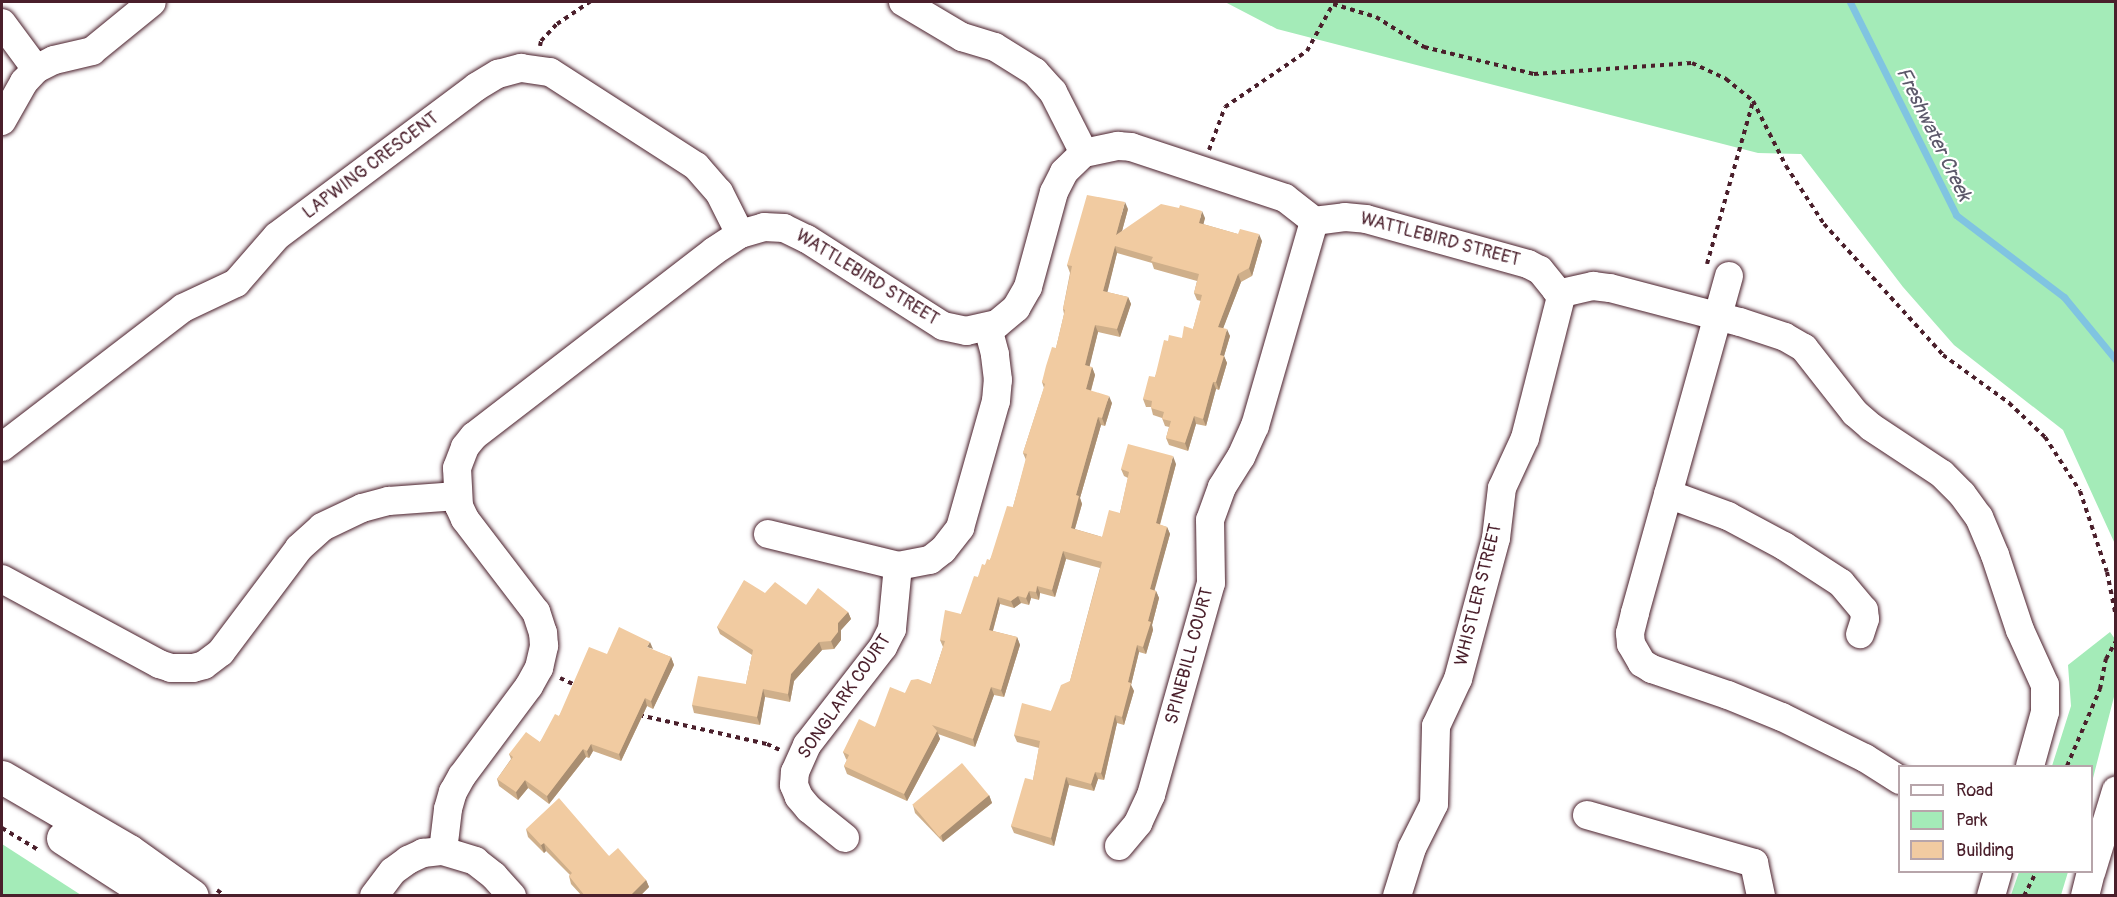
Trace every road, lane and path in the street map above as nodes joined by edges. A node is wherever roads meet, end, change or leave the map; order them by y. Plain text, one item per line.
1 (152, 2) edge
2 (590, 2) edge
3 (903, 2) edge
4 (1332, 2) edge
5 (2, 23) edge
6 (36, 69) junction
7 (536, 69) junction
8 (1753, 101) junction
9 (2, 121) edge
10 (1084, 153) junction
11 (1201, 170) junction
12 (1314, 221) junction
13 (740, 234) junction
14 (1717, 271) joint
15 (1562, 293) junction
16 (1718, 316) junction
17 (988, 327) junction
18 (2, 447) edge
19 (1668, 494) junction
20 (457, 496) junction
21 (768, 534) dead end
22 (898, 566) junction
23 (2, 579) edge
24 (2115, 617) edge
25 (1860, 634) dead end
26 (2115, 641) edge
27 (539, 668) junction
28 (581, 688) edge
29 (635, 713) edge
30 (800, 758) junction
31 (2030, 765) edge
32 (2067, 765) edge
33 (2, 777) edge
34 (1898, 779) edge
35 (2115, 791) edge
36 (2, 802) edge
37 (1587, 815) dead end
38 (845, 838) dead end
39 (1119, 846) dead end
40 (443, 851) junction
41 (2099, 858) edge
42 (1998, 873) edge
43 (2036, 873) edge
44 (153, 896) edge
45 (192, 896) edge
46 (374, 896) edge
47 (512, 896) edge
48 (1397, 896) edge
49 (1761, 896) edge
50 (1991, 896) edge
51 (2024, 896) edge
52 (2085, 896) edge

1 - 6 street
2 - 7 path
3 - 10 street
4 - 8 path
4 - 11 path
5 - 6 street
6 - 9 street
7 - 13 street, LAPWING CRESCENT
7 - 18 street, LAPWING CRESCENT
8 - 14 path
8 - 24 path
10 - 11 street
10 - 17 street, WATTLEBIRD STREET
11 - 12 street
12 - 15 street, WATTLEBIRD STREET
12 - 39 street, SPINEBILL COURT
13 - 17 street, WATTLEBIRD STREET
13 - 20 street, WATTLEBIRD STREET
14 - 16 street
15 - 16 street
15 - 48 street, WHISTLER STREET
16 - 19 street
16 - 31 street
17 - 22 street
19 - 25 street
19 - 34 street
20 - 23 street
20 - 27 street, WATTLEBIRD STREET
21 - 22 street
22 - 30 street, SONGLARK COURT
26 - 32 path
27 - 28 path
27 - 40 street, WATTLEBIRD STREET
29 - 30 path
30 - 38 street, SONGLARK COURT
33 - 45 main road
35 - 41 street
36 - 44 main road
37 - 49 street
40 - 46 street
40 - 47 street
41 - 52 street
42 - 50 street
43 - 51 path

